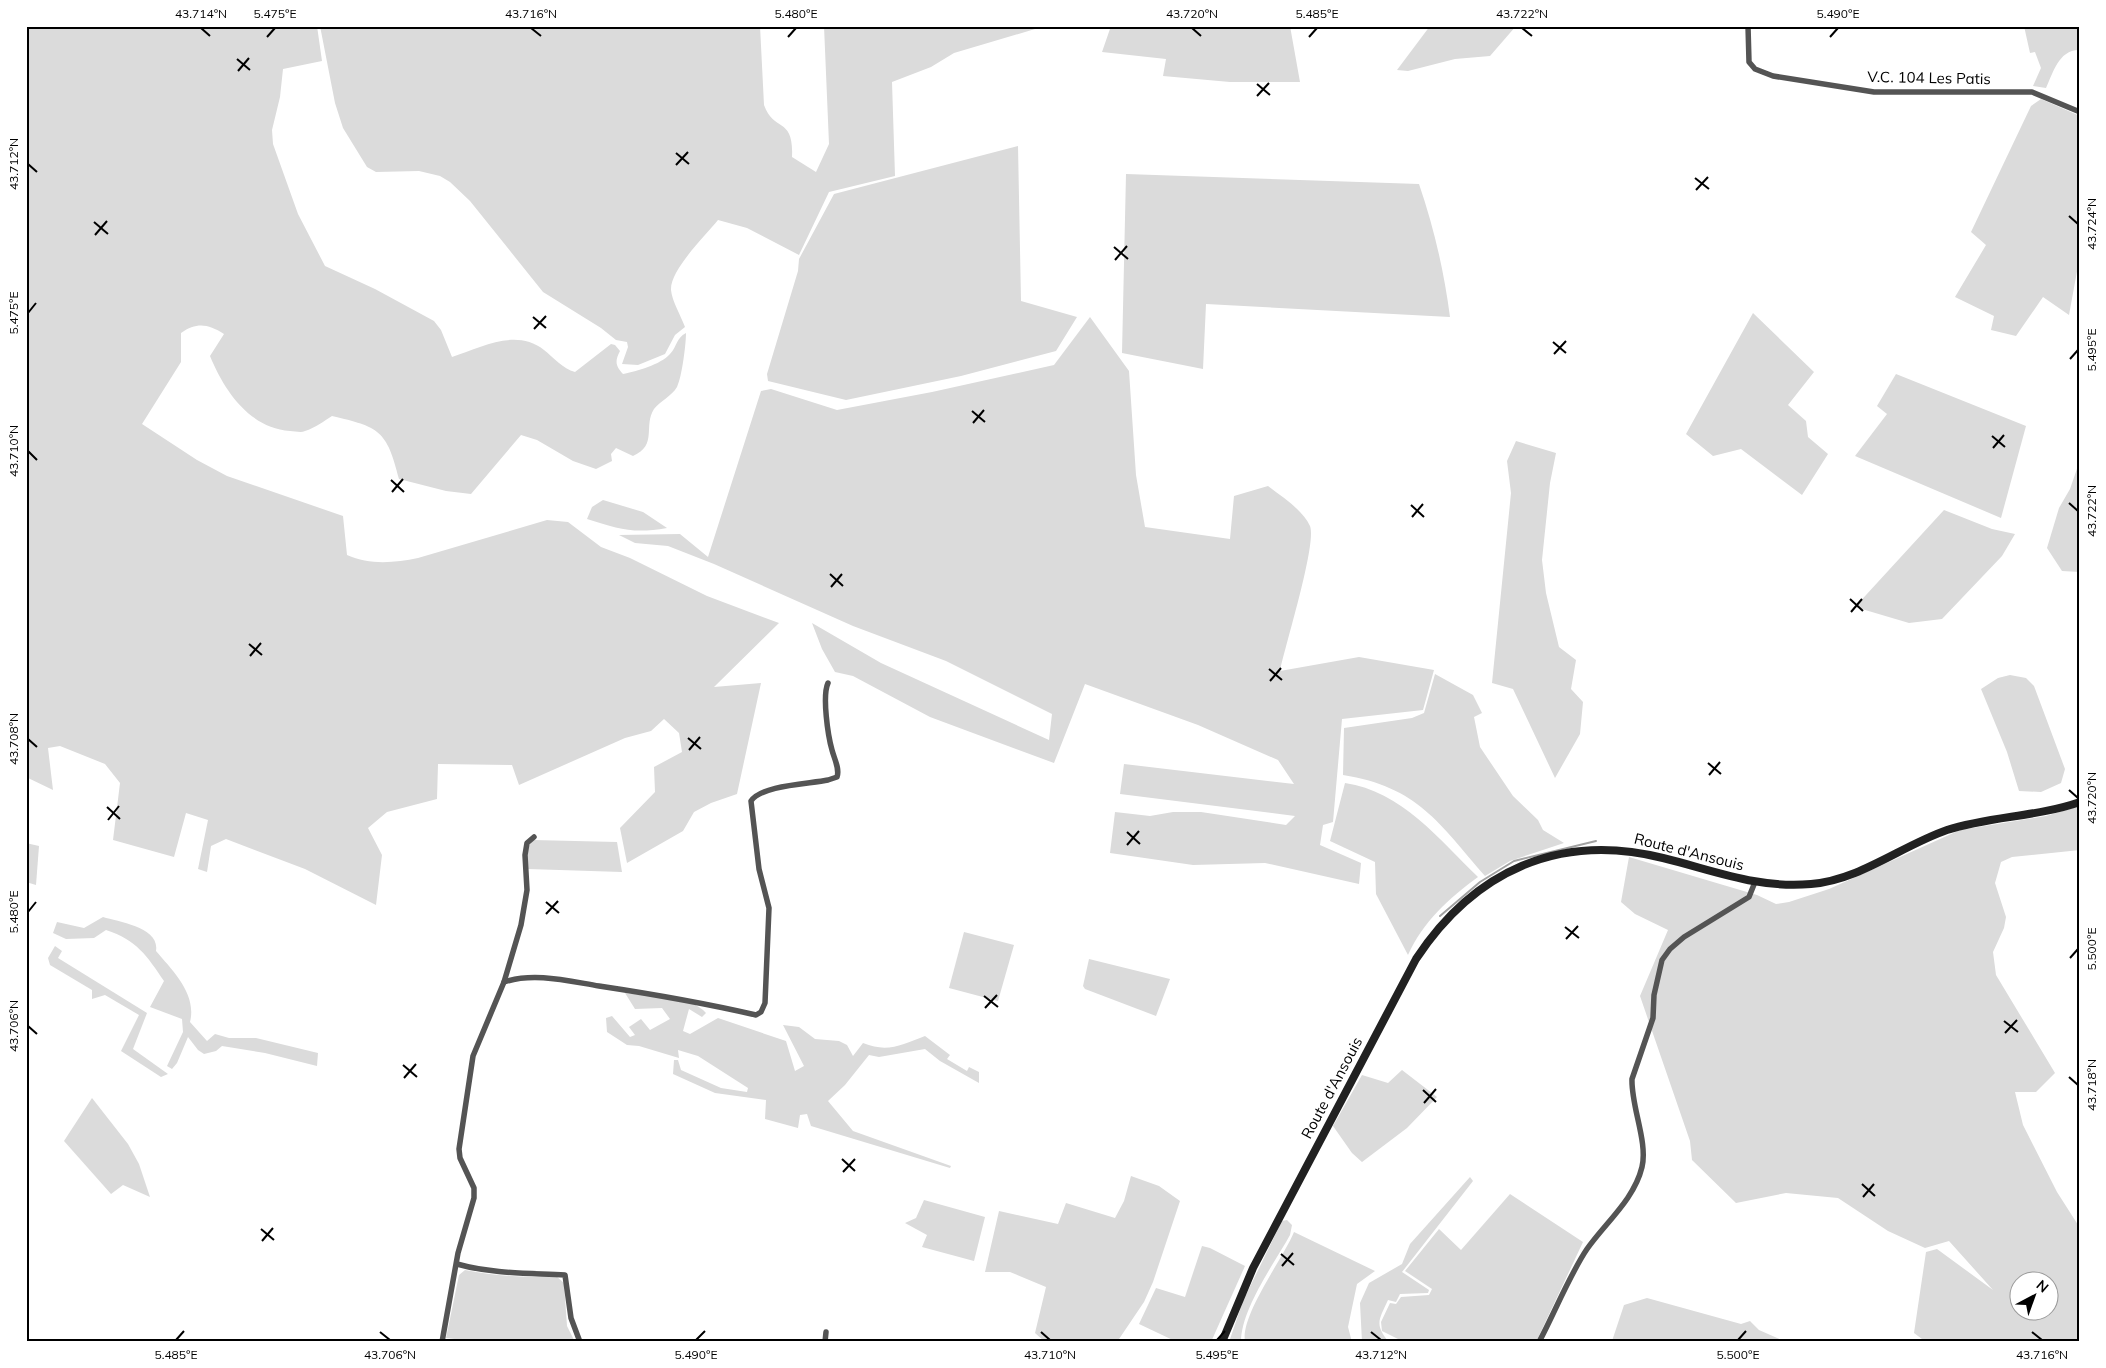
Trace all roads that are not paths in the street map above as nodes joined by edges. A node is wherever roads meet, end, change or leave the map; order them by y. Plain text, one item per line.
1 (1748, 26) edge
2 (2080, 112) edge
3 (828, 683) dead end
4 (2080, 802) edge
5 (534, 837) dead end
6 (1755, 882) junction
7 (504, 982) junction
8 (457, 1264) junction
9 (826, 1332) dead end
10 (442, 1342) edge
11 (580, 1342) edge
12 (825, 1342) edge
13 (1222, 1342) edge
14 (1540, 1342) edge

1 - 2 street, V.C. 104 Les Patis
3 - 7 street
4 - 6 street, Route d'Ansouis
5 - 7 street
6 - 13 street, Route d'Ansouis
6 - 14 street
7 - 8 street
8 - 10 street
8 - 11 street
9 - 12 street

